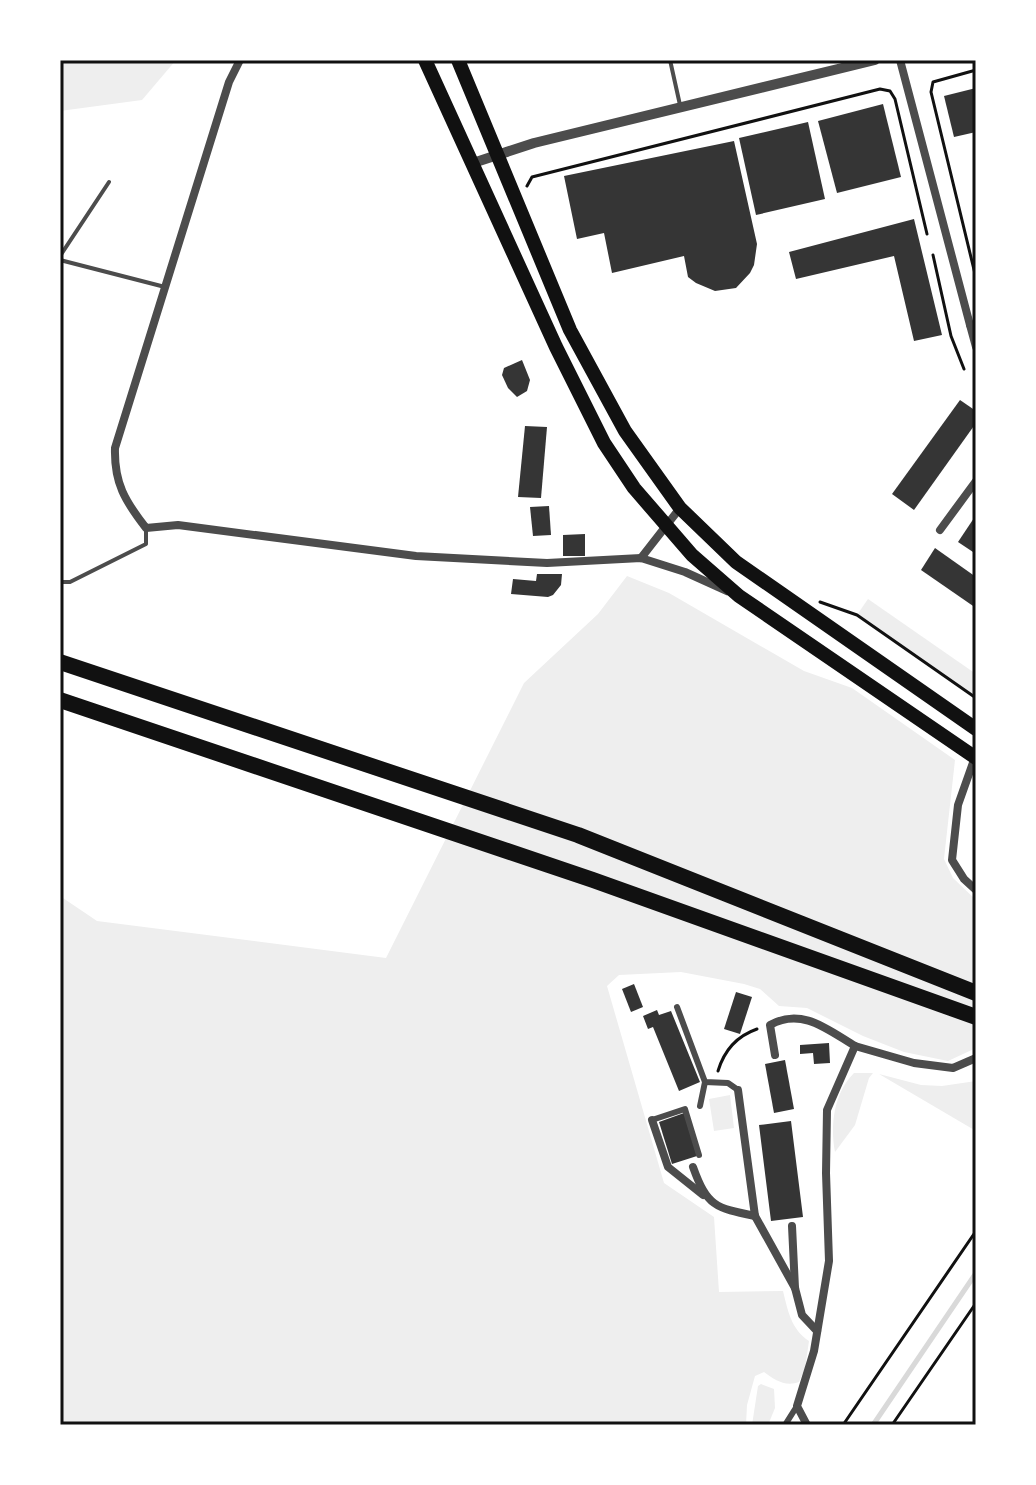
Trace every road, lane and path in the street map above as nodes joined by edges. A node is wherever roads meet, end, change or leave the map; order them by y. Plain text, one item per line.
1 (240, 60) edge
2 (425, 60) edge
3 (458, 60) edge
4 (670, 60) edge
5 (875, 60) edge
6 (900, 60) edge
7 (976, 70) edge
8 (681, 107) junction
9 (497, 155) junction
10 (473, 163) junction
11 (109, 182) dead end
12 (527, 192) dead end
13 (927, 234) dead end
14 (933, 255) dead end
15 (60, 258) edge
16 (976, 278) edge
17 (165, 287) junction
18 (973, 325) edge
19 (976, 347) edge
20 (964, 369) dead end
21 (976, 481) edge
22 (680, 508) junction
23 (667, 527) junction
24 (146, 528) junction
25 (940, 530) dead end
26 (641, 558) junction
27 (60, 582) edge
28 (739, 596) junction
29 (818, 601) dead end
30 (60, 662) edge
31 (976, 698) edge
32 (60, 700) edge
33 (976, 729) edge
34 (975, 757) edge
35 (976, 890) edge
36 (972, 992) edge
37 (677, 1007) dead end
38 (976, 1017) edge
39 (770, 1025) junction
40 (855, 1046) junction
41 (775, 1055) dead end
42 (976, 1058) edge
43 (705, 1082) junction
44 (715, 1082) junction
45 (738, 1090) joint
46 (700, 1106) dead end
47 (652, 1120) joint
48 (699, 1155) dead end
49 (693, 1167) dead end
50 (703, 1195) junction
51 (755, 1216) junction
52 (792, 1226) dead end
53 (976, 1231) edge
54 (795, 1288) junction
55 (976, 1303) edge
56 (817, 1331) junction
57 (797, 1406) junction
58 (785, 1425) edge
59 (807, 1425) edge
60 (843, 1425) edge
61 (892, 1425) edge

1 - 17 street
2 - 10 main road
3 - 9 main road
4 - 8 lane
5 - 8 street
6 - 18 street
7 - 16 path
8 - 9 street
9 - 10 street
9 - 22 main road
10 - 23 main road
11 - 15 lane
12 - 13 path
14 - 20 path
15 - 17 lane
17 - 24 street
18 - 19 street
21 - 25 street
22 - 23 street
22 - 33 main road
23 - 26 street
23 - 28 main road
24 - 26 street
24 - 27 lane
26 - 28 street
28 - 34 main road
29 - 31 path
30 - 36 highway
32 - 38 highway
34 - 35 street
37 - 43 street
39 - 40 street
39 - 41 street
39 - 44 path
40 - 42 street
40 - 56 street
43 - 44 street
43 - 46 street
44 - 45 street
45 - 51 street
47 - 48 street
47 - 50 street
49 - 50 street
50 - 51 street
51 - 54 street
52 - 54 street
53 - 60 path
54 - 56 street
55 - 61 path
56 - 57 street
57 - 58 street
57 - 59 street

